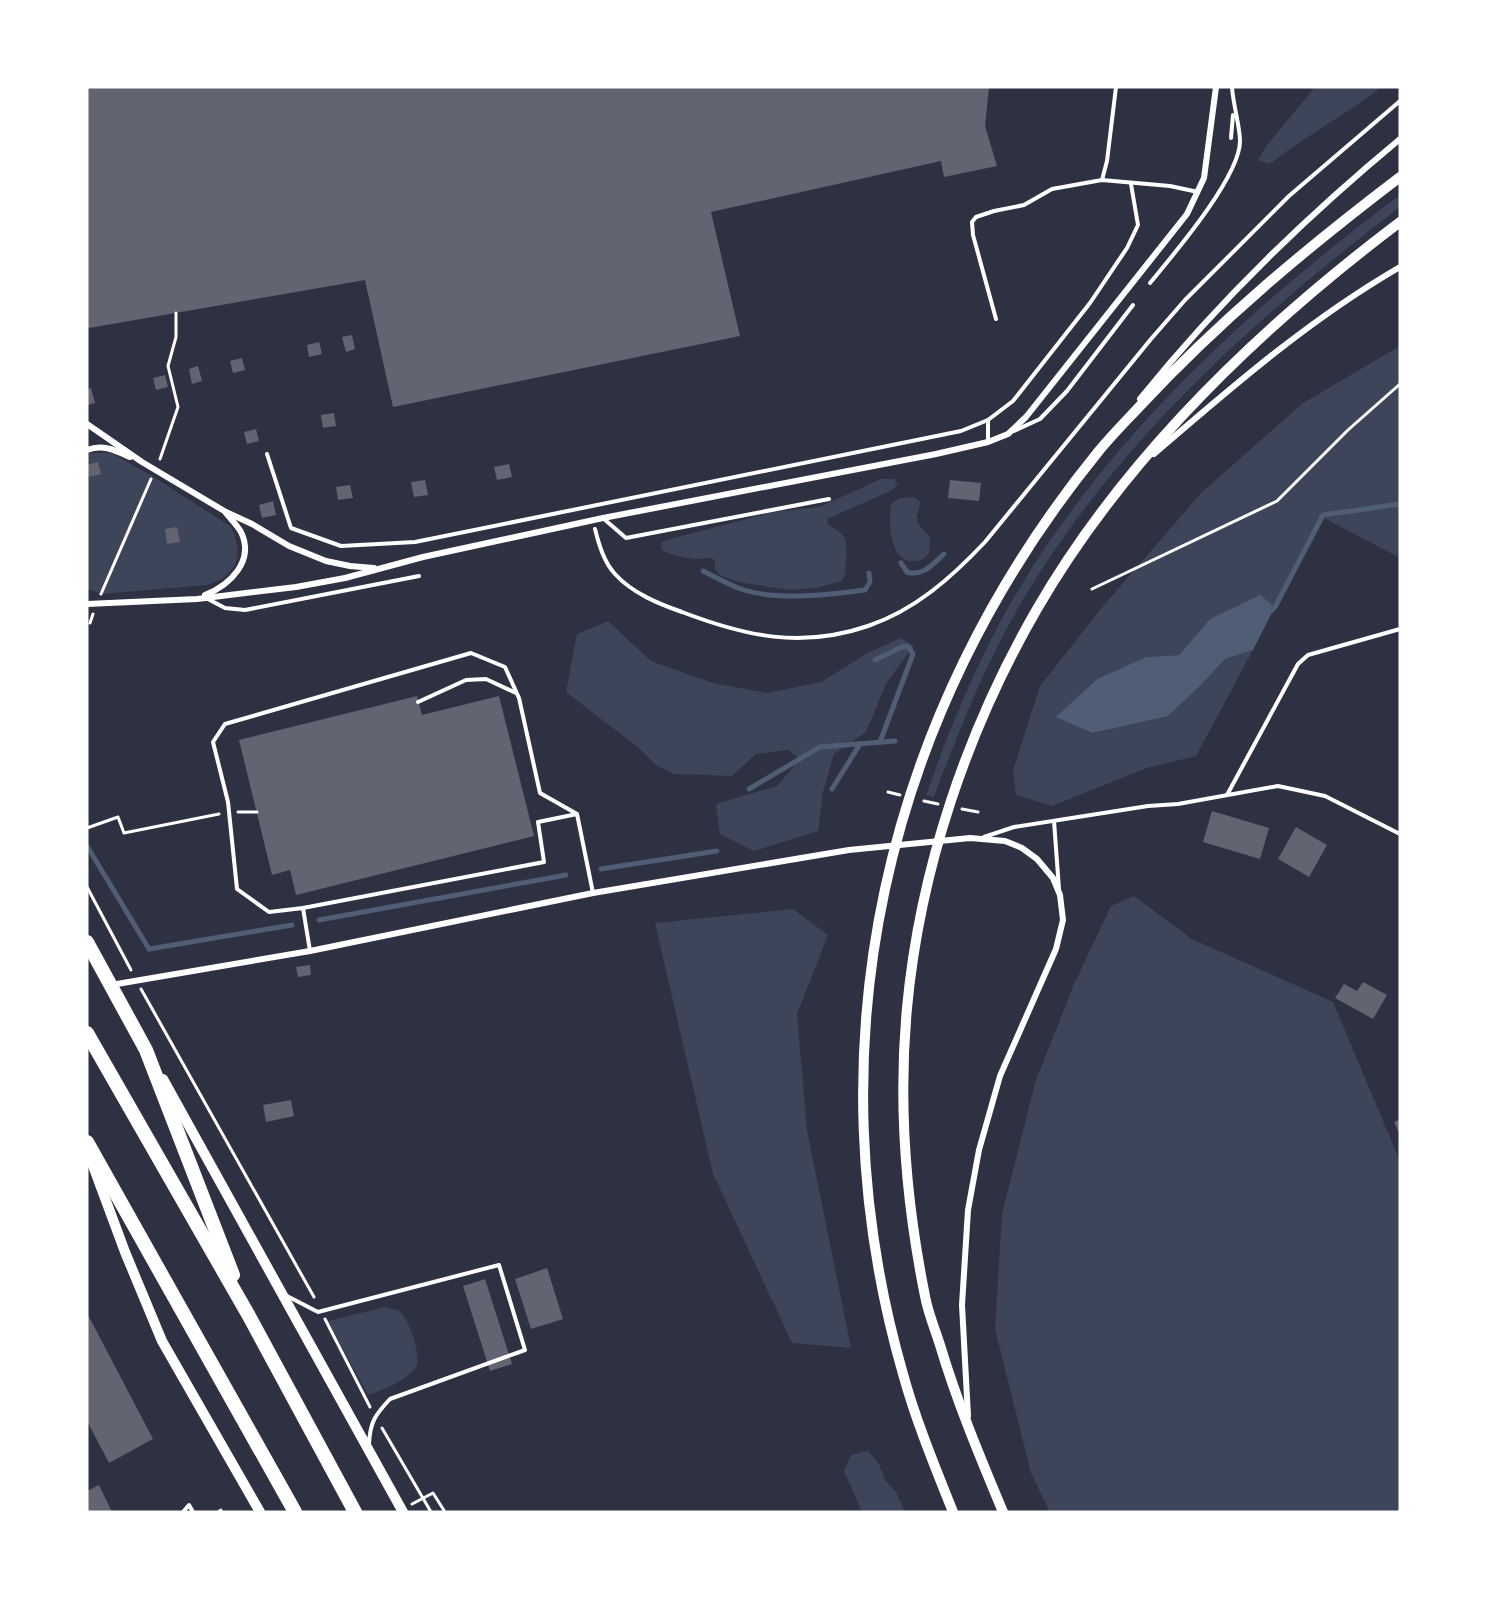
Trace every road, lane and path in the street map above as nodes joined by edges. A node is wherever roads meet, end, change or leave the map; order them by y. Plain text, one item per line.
1 (1116, 87) edge
2 (1216, 87) edge
3 (1232, 87) edge
4 (1400, 101) edge
5 (1234, 108) junction
6 (1231, 138) dead end
7 (1400, 139) edge
8 (1400, 177) edge
9 (1102, 180) junction
10 (1131, 184) junction
11 (1199, 192) junction
12 (1400, 222) edge
13 (1400, 267) edge
14 (1150, 284) dead end
15 (1133, 305) dead end
16 (176, 313) dead end
17 (996, 320) dead end
18 (1400, 384) edge
19 (988, 420) junction
20 (87, 424) edge
21 (1008, 434) junction
22 (988, 442) junction
23 (1101, 448) junction
24 (87, 450) edge
25 (267, 454) dead end
26 (142, 462) junction
27 (1140, 466) junction
28 (156, 470) junction
29 (829, 499) dead end
30 (226, 512) junction
31 (603, 518) junction
32 (595, 529) dead end
33 (378, 568) junction
34 (419, 576) dead end
35 (1092, 589) dead end
36 (205, 598) junction
37 (197, 599) junction
38 (91, 603) edge
39 (90, 622) dead end
40 (1400, 630) edge
41 (517, 693) junction
42 (418, 702) dead end
43 (888, 792) dead end
44 (1227, 795) junction
45 (909, 798) junction
46 (949, 807) junction
47 (228, 812) junction
48 (257, 812) dead end
49 (978, 812) dead end
50 (577, 814) junction
51 (1054, 821) junction
52 (87, 828) edge
53 (1400, 834) edge
54 (981, 838) junction
55 (940, 840) junction
56 (895, 845) junction
57 (87, 887) edge
58 (593, 892) junction
59 (1060, 895) junction
60 (303, 908) junction
61 (87, 942) edge
62 (310, 951) junction
63 (137, 981) junction
64 (111, 986) junction
65 (87, 1034) edge
66 (147, 1050) junction
67 (87, 1142) edge
68 (87, 1149) edge
69 (280, 1292) junction
70 (321, 1311) junction
71 (249, 1316) junction
72 (374, 1416) junction
73 (968, 1429) junction
74 (368, 1451) junction
75 (404, 1510) edge
76 (183, 1512) edge
77 (193, 1512) edge
78 (260, 1512) edge
79 (295, 1512) edge
80 (355, 1512) edge
81 (431, 1512) edge
82 (445, 1512) edge
83 (953, 1512) edge
84 (1003, 1512) edge

1 - 9 lane
2 - 11 street
3 - 5 lane
4 - 32 lane
5 - 6 lane
5 - 14 lane
7 - 23 street
8 - 23 main road
9 - 10 lane
9 - 17 lane
10 - 11 lane
10 - 19 lane
11 - 21 street
12 - 27 main road
13 - 27 street
15 - 21 lane
16 - 28 path
18 - 35 path
19 - 22 lane
19 - 25 lane
20 - 26 street
21 - 22 street
22 - 31 street
23 - 45 main road
24 - 26 street
26 - 28 street
27 - 46 main road
28 - 30 street
28 - 38 path
29 - 31 lane
30 - 33 street
30 - 37 street
31 - 33 street
33 - 36 street
34 - 36 lane
36 - 37 street
37 - 38 street
38 - 39 path
40 - 44 lane
41 - 42 lane
41 - 47 lane
41 - 50 lane
43 - 45 path
44 - 51 lane
44 - 53 lane
45 - 46 path
45 - 56 main road
46 - 49 path
46 - 55 main road
47 - 48 path
47 - 52 path
47 - 60 lane
50 - 58 lane
50 - 60 lane
51 - 54 lane
51 - 59 lane
54 - 55 street
54 - 59 street
55 - 56 street
55 - 73 main road
56 - 58 street
56 - 83 main road
57 - 63 path
58 - 62 street
59 - 73 street
60 - 62 lane
61 - 64 highway
62 - 63 street
63 - 64 street
63 - 70 path
64 - 66 highway
65 - 71 highway
66 - 69 main road
66 - 71 highway
67 - 79 highway
68 - 78 main road
69 - 70 lane
69 - 74 main road
70 - 72 path
70 - 72 lane
71 - 80 highway
72 - 74 lane
72 - 81 path
73 - 84 main road
74 - 75 main road
75 - 82 path
76 - 77 lane

